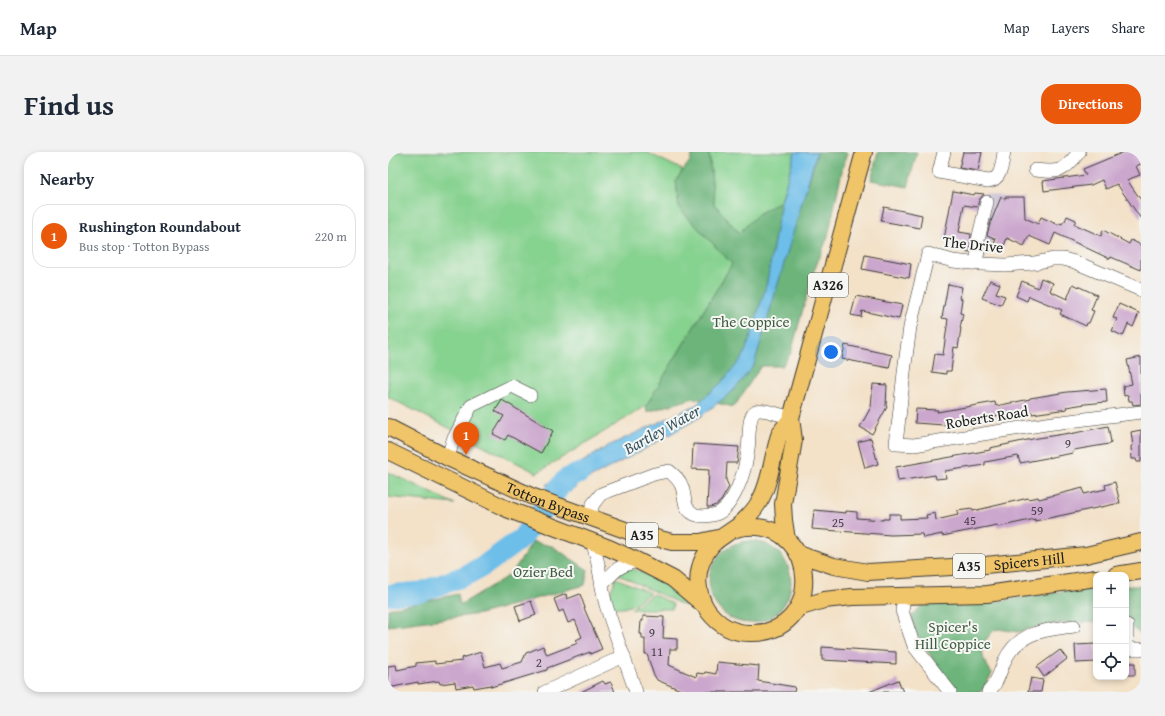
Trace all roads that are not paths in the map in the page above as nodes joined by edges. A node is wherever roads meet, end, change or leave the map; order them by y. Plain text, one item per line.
1 (864, 152) edge
2 (944, 152) edge
3 (1004, 152) edge
4 (1079, 152) edge
5 (1035, 170) dead end
6 (987, 202) dead end
7 (976, 264) junction
8 (1141, 290) edge
9 (903, 385) joint
10 (530, 395) dead end
11 (1141, 412) edge
12 (791, 418) junction
13 (388, 427) edge
14 (388, 451) edge
15 (448, 458) junction
16 (589, 517) junction
17 (732, 530) junction
18 (718, 538) junction
19 (786, 540) junction
20 (592, 542) junction
21 (1141, 542) edge
22 (798, 554) junction
23 (638, 561) junction
24 (1141, 571) edge
25 (1129, 573) edge
26 (1093, 578) edge
27 (602, 586) junction
28 (904, 595) junction
29 (704, 605) junction
30 (798, 608) junction
31 (1074, 626) dead end
32 (1127, 644) edge
33 (1141, 649) edge
34 (624, 656) junction
35 (545, 692) edge
36 (636, 692) edge
37 (950, 692) edge
38 (988, 692) edge

1 - 12 main road, A326
2 - 3 street
4 - 5 street
6 - 7 street
7 - 8 street, The Drive
7 - 9 street, The Drive
9 - 11 street, Roberts Road
10 - 15 street
12 - 16 street
12 - 17 main road, A326
12 - 19 main road, A326
13 - 15 main road, Totton Bypass / A35
14 - 20 main road, Totton Bypass / A35
15 - 16 main road, Totton Bypass / A35
16 - 18 main road, Totton Bypass / A35
17 - 18 main road
17 - 19 main road
18 - 29 main road
19 - 22 main road
20 - 23 main road, Totton Bypass / A35
20 - 27 street
21 - 22 main road, Spicers Hill / A35
22 - 30 main road
23 - 27 street
23 - 29 main road, Totton Bypass / A35
24 - 25 main road
26 - 28 main road, Spicers Hill / A35
27 - 34 street
28 - 30 main road, Spicers Hill / A35
28 - 37 street
29 - 30 main road
31 - 38 street
32 - 33 street
34 - 35 street
34 - 36 street

